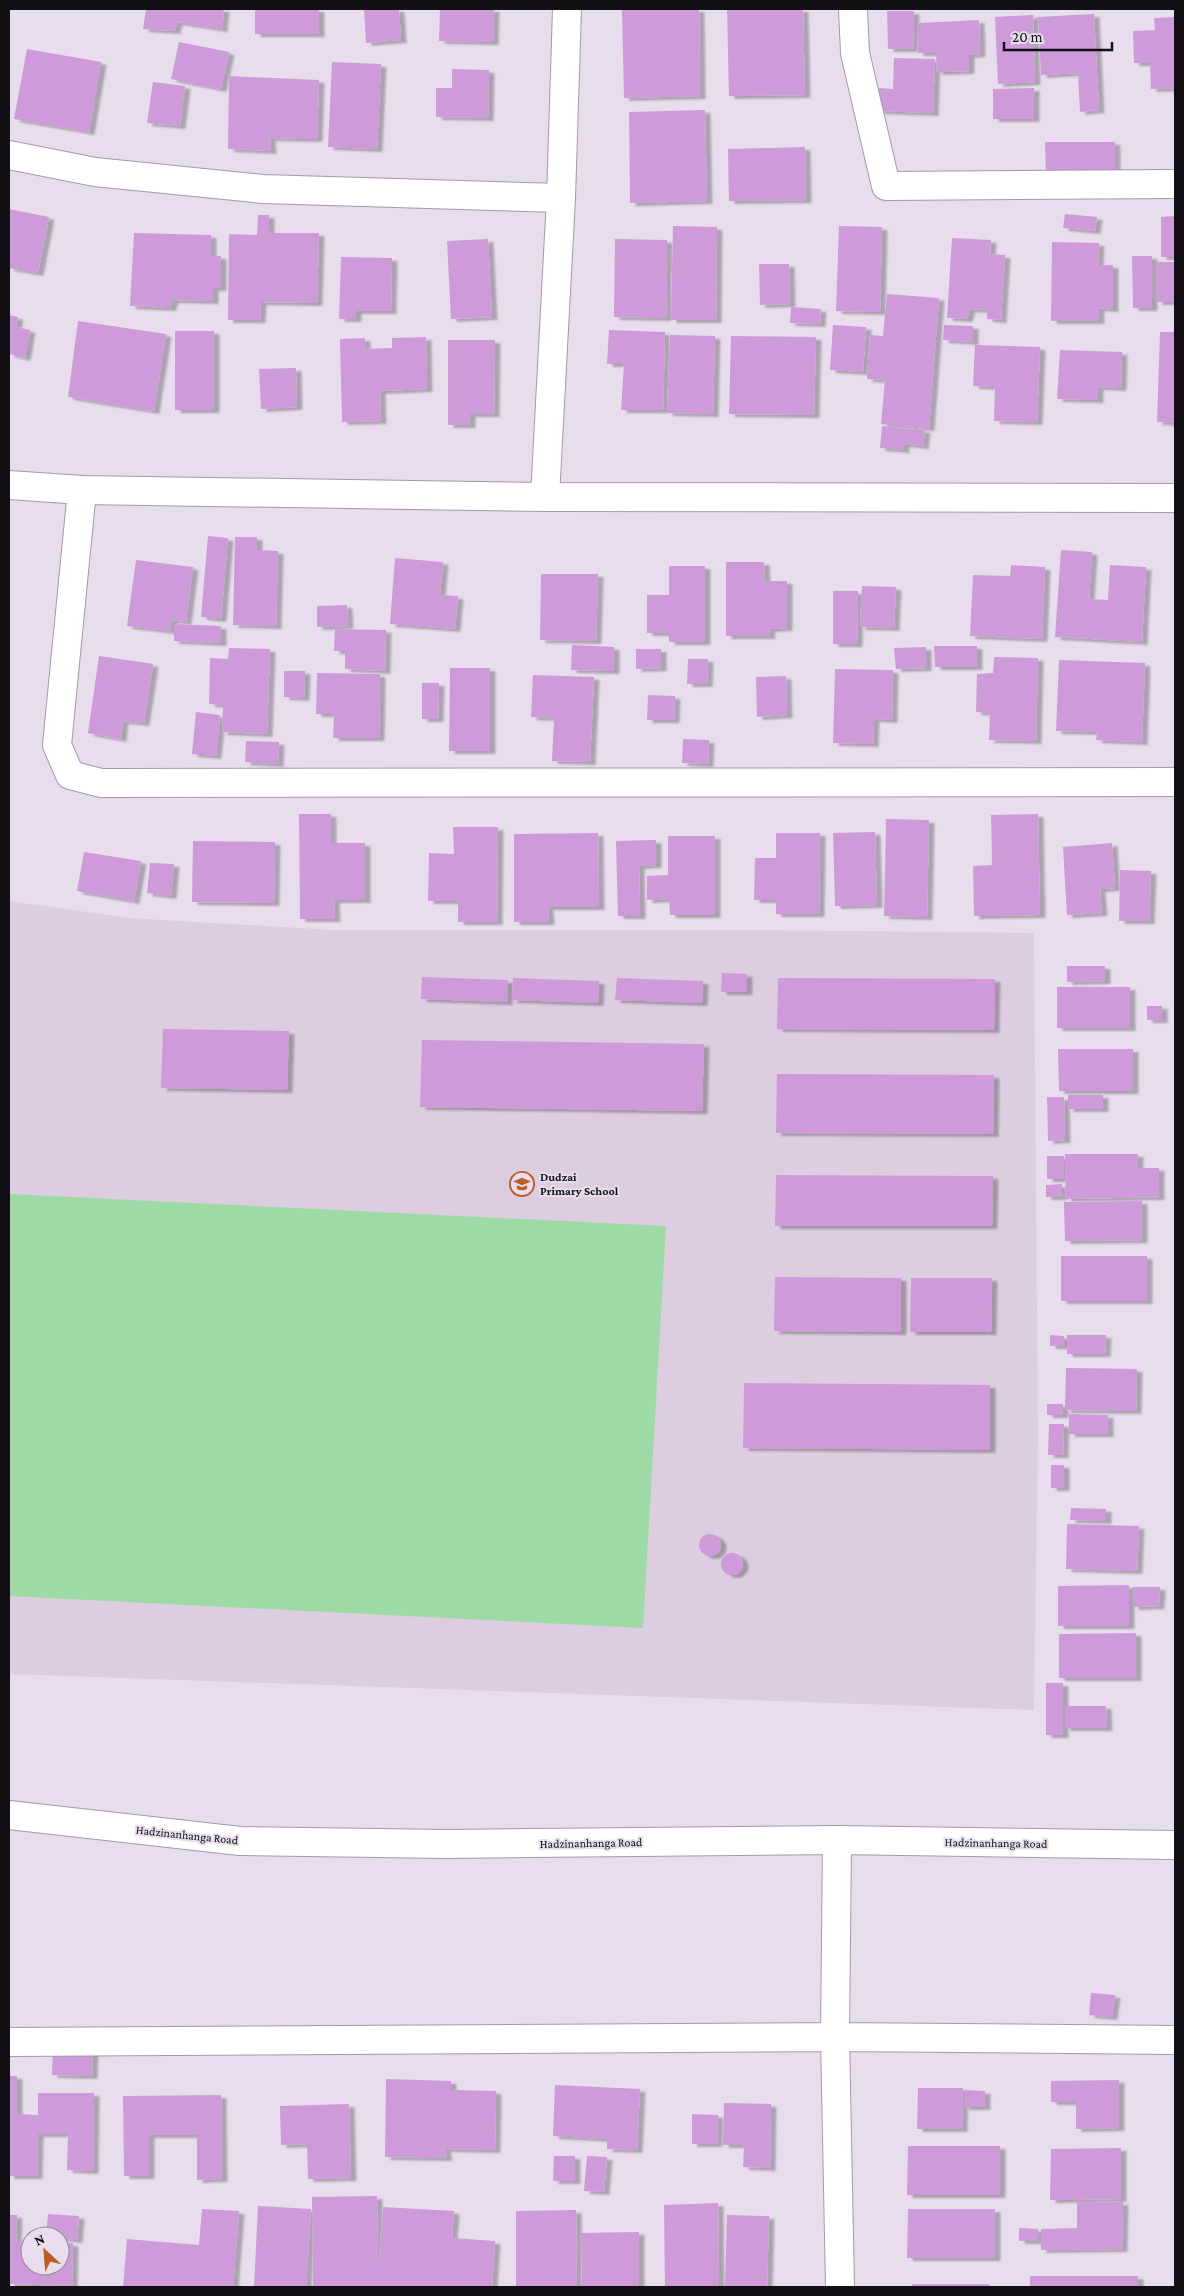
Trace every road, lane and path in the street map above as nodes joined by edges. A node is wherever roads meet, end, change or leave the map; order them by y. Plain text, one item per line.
1 (567, 9) edge
2 (853, 9) edge
3 (9, 155) edge
4 (1175, 184) edge
5 (561, 198) junction
6 (9, 485) edge
7 (82, 490) junction
8 (545, 497) junction
9 (1175, 498) edge
10 (1175, 782) edge
11 (9, 1815) edge
12 (837, 1840) junction
13 (1175, 1845) edge
14 (835, 2038) junction
15 (1175, 2040) edge
16 (9, 2042) edge
17 (840, 2287) edge

1 - 5 street
2 - 4 street
3 - 5 street
5 - 8 street
6 - 7 street
7 - 8 street
7 - 10 street
8 - 9 street
11 - 12 street, Hadzinanhanga Road
12 - 13 street, Hadzinanhanga Road
12 - 14 street
14 - 15 street
14 - 16 street
14 - 17 street

